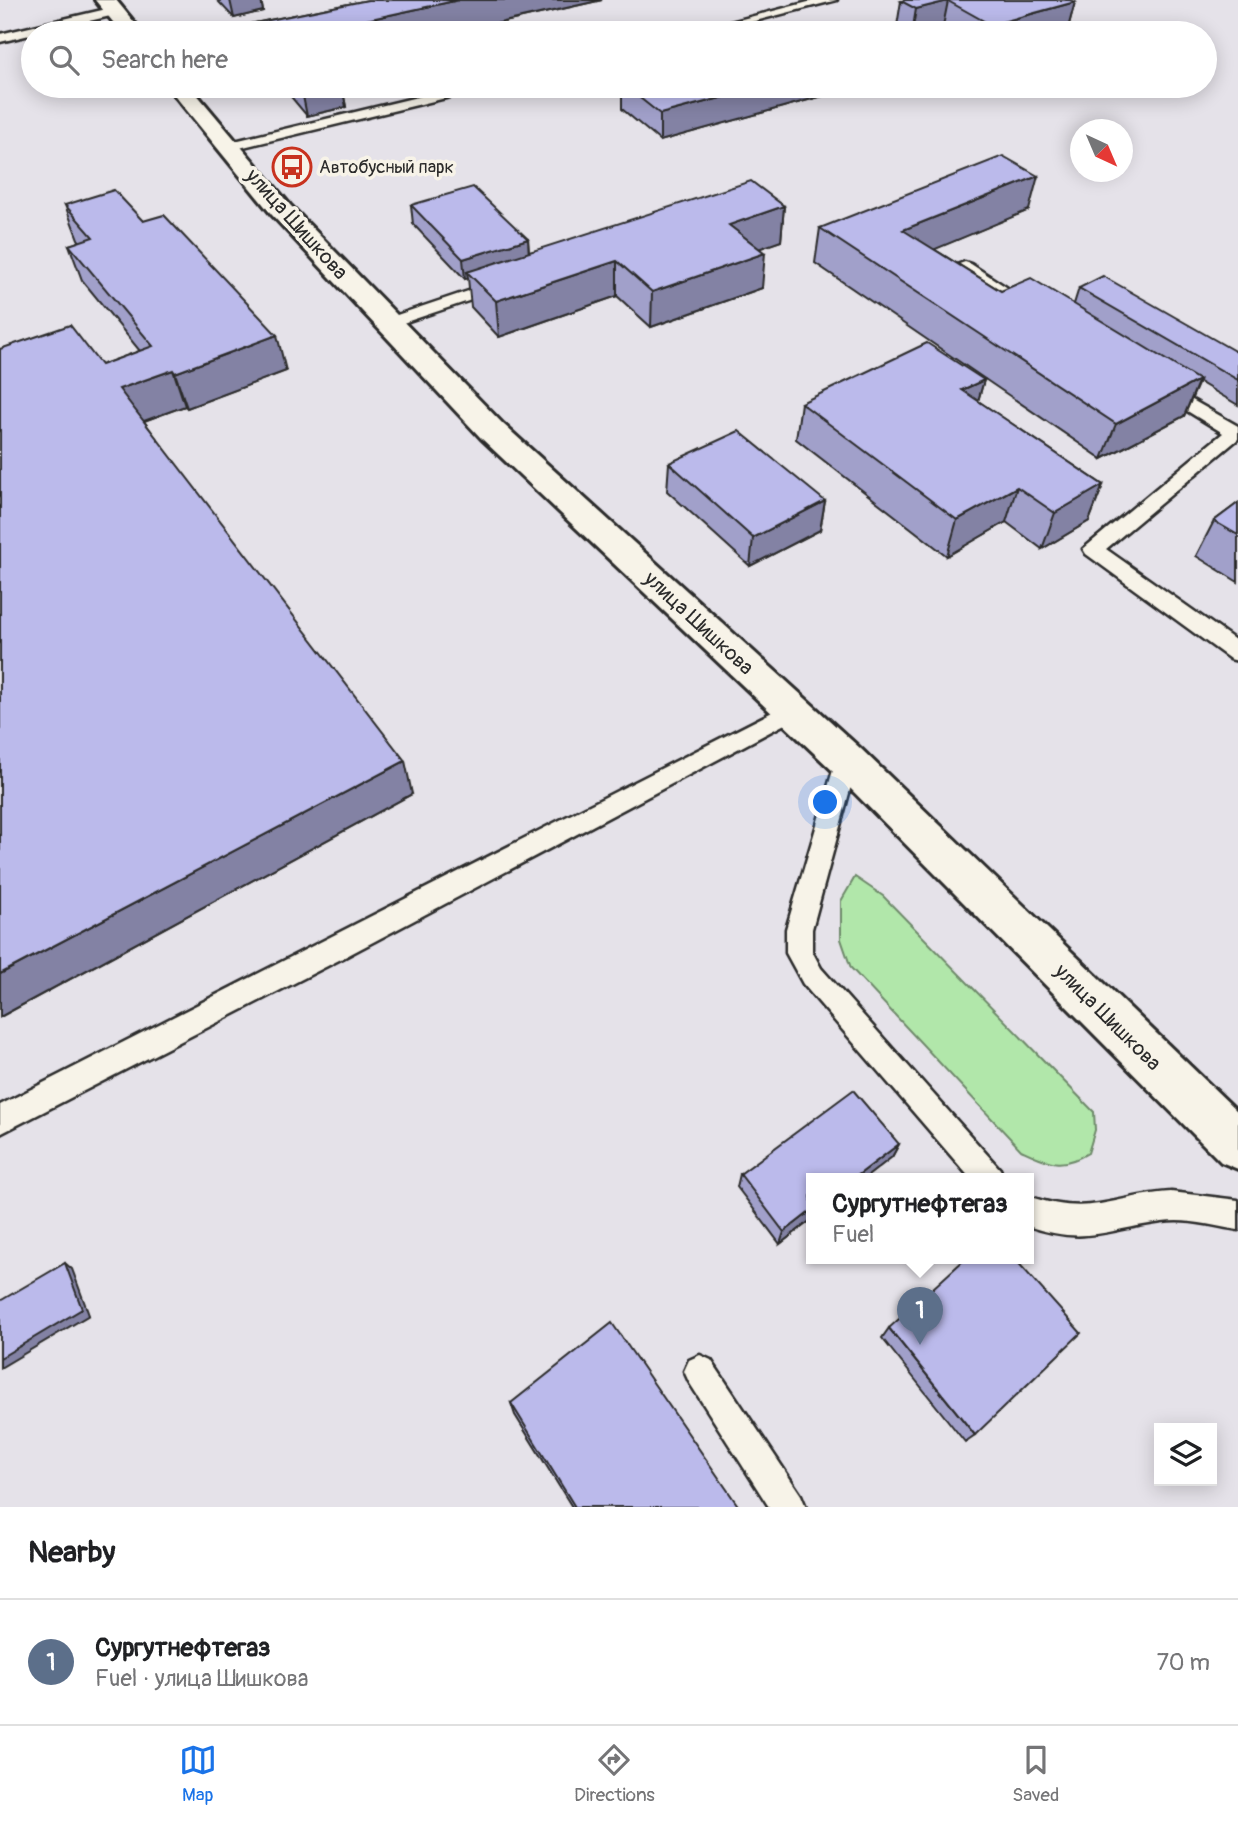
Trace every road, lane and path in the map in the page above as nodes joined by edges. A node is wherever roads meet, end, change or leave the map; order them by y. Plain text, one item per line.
1 (831, 0) edge
2 (110, 5) edge
3 (57, 21) edge
4 (123, 21) edge
5 (744, 21) edge
6 (21, 32) edge
7 (0, 38) edge
8 (188, 98) edge
9 (429, 98) edge
10 (228, 147) junction
11 (965, 268) edge
12 (516, 280) edge
13 (1047, 318) edge
14 (388, 323) junction
15 (1153, 382) edge
16 (1238, 653) edge
17 (792, 710) junction
18 (847, 760) junction
19 (0, 1120) edge
20 (1238, 1145) edge
21 (985, 1173) edge
22 (1034, 1213) edge
23 (1238, 1215) edge
24 (700, 1371) dead end
25 (789, 1507) edge

1 - 5 lane
2 - 3 lane
2 - 4 main road
6 - 7 lane
8 - 10 main road, улица Шишкова
9 - 10 lane
10 - 14 main road, улица Шишкова
11 - 13 lane
12 - 14 lane
14 - 17 main road, улица Шишкова
15 - 16 lane
17 - 18 main road, улица Шишкова
17 - 19 lane
18 - 20 main road, улица Шишкова
18 - 21 lane
22 - 23 lane
24 - 25 lane

